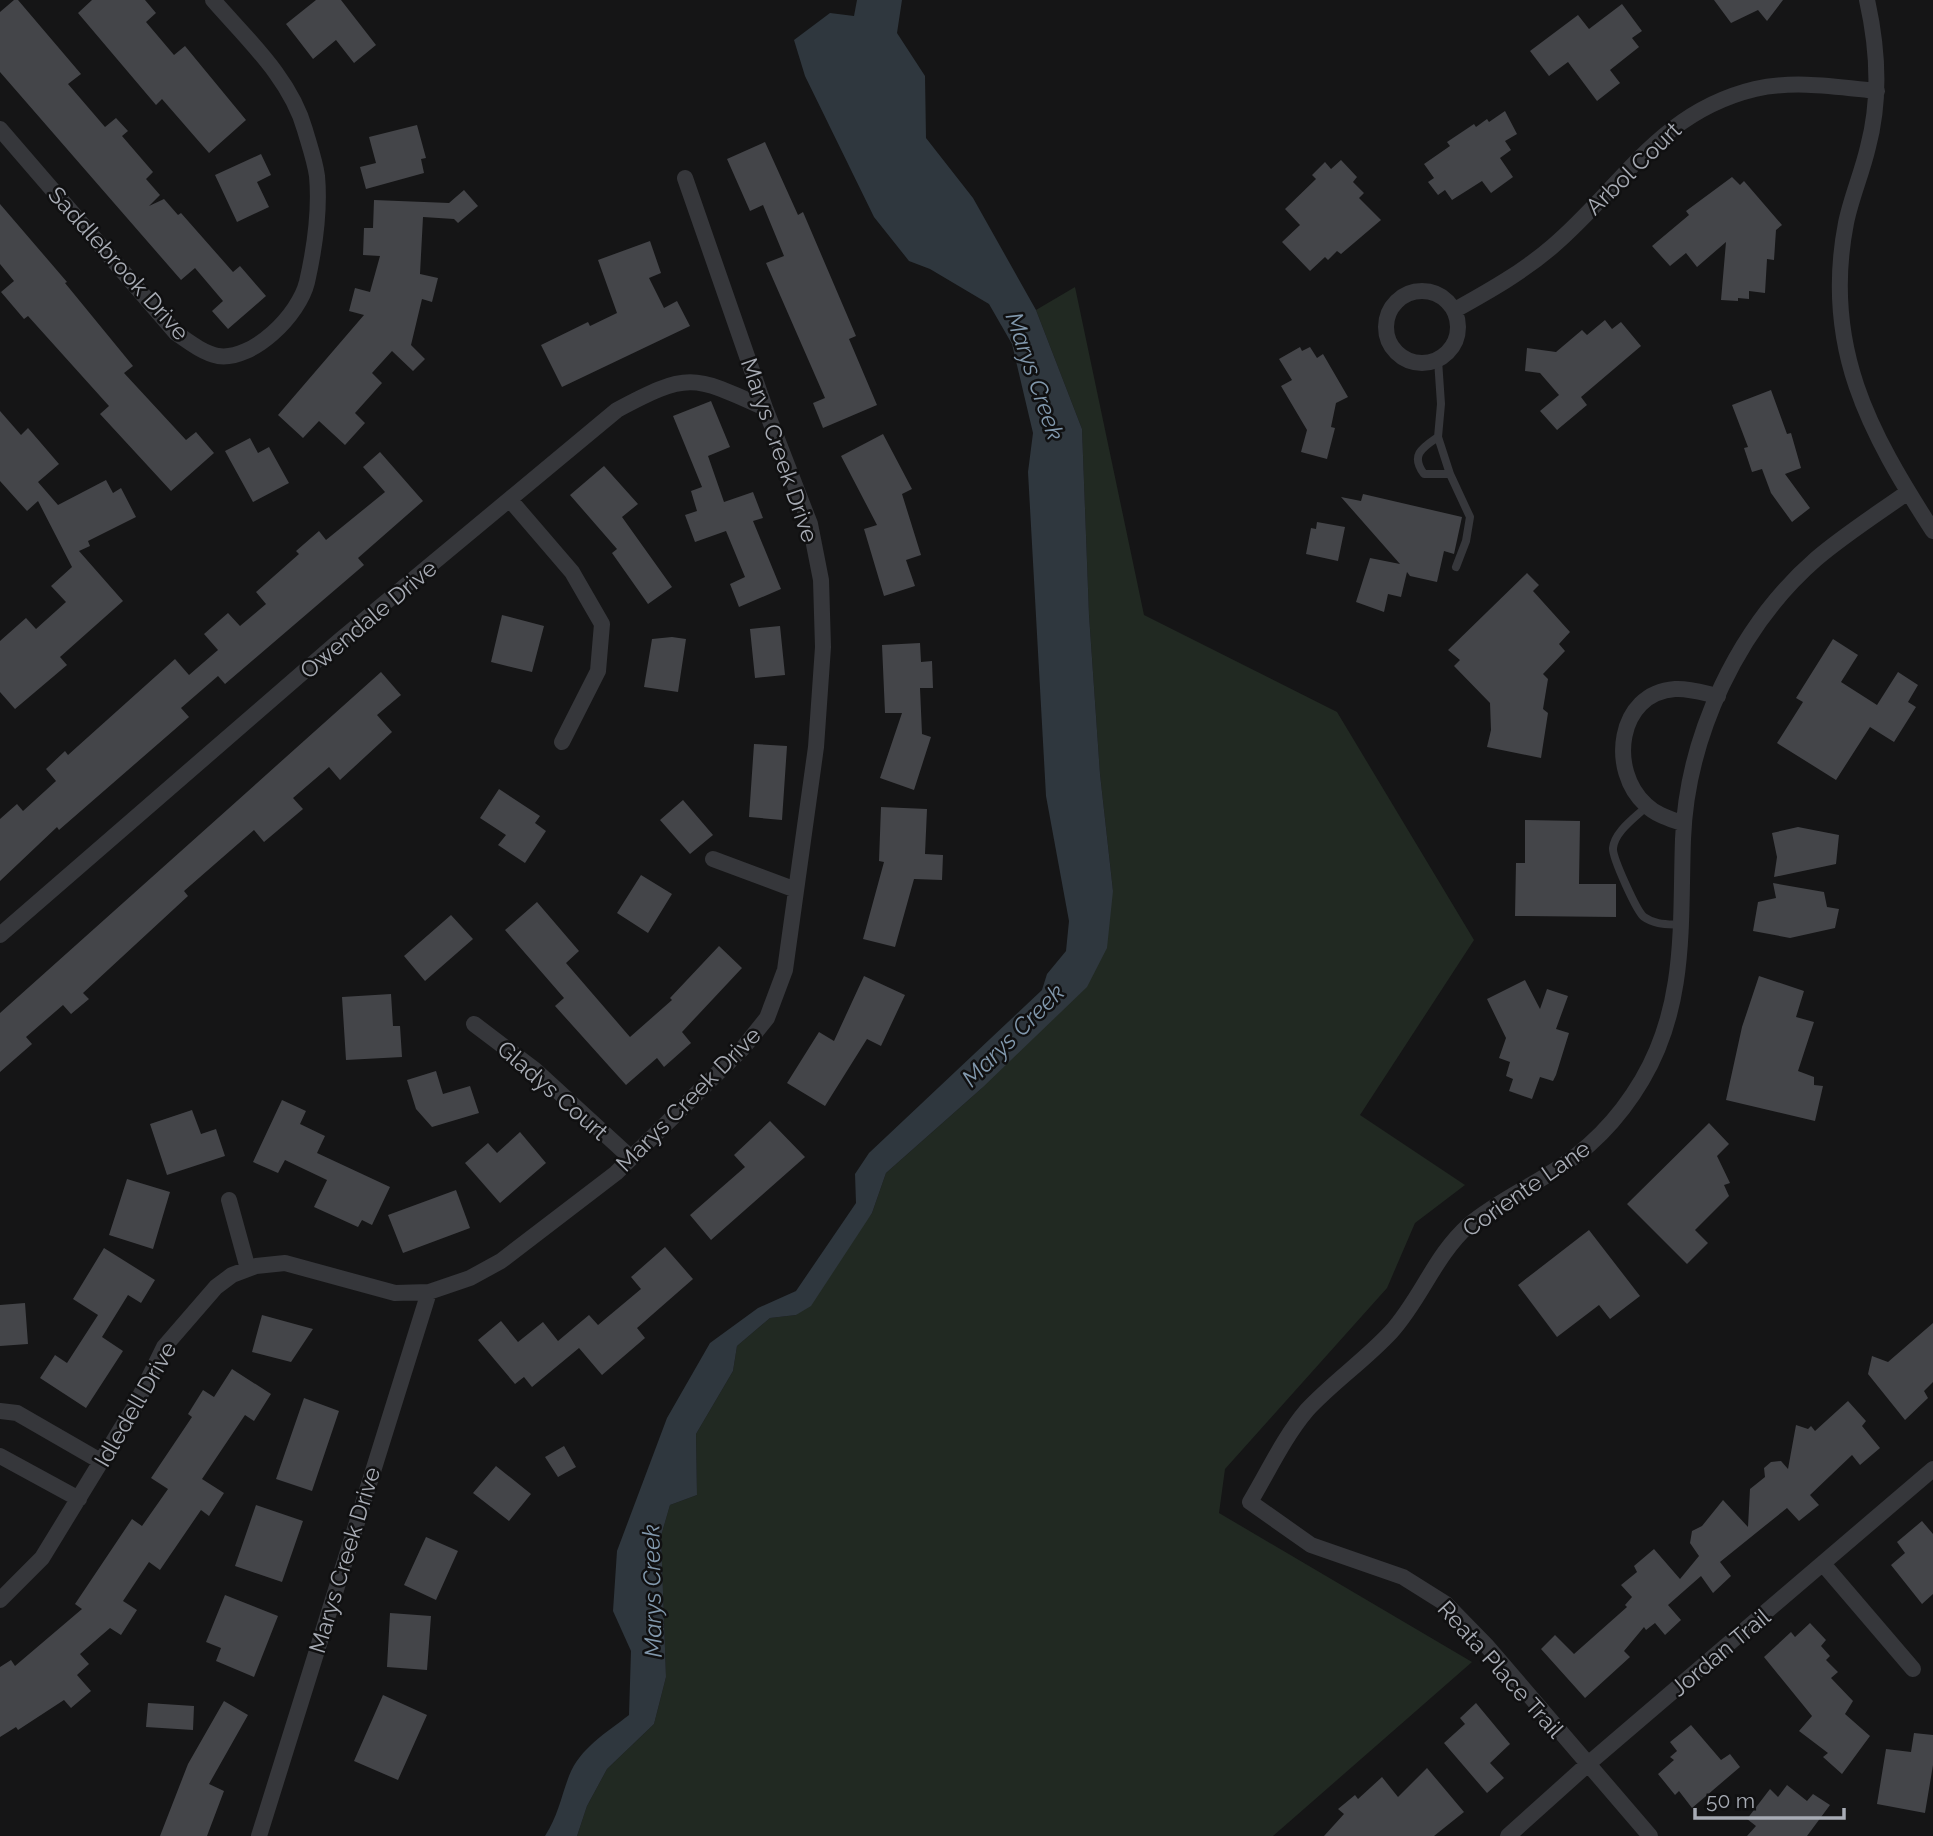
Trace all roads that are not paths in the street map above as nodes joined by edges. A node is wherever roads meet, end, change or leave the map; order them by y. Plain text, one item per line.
1 (214, 0) edge
2 (1867, 0) edge
3 (1877, 90) junction
4 (0, 129) edge
5 (685, 178) dead end
6 (1455, 310) junction
7 (1438, 360) junction
8 (765, 408) junction
9 (1438, 437) junction
10 (1450, 474) junction
11 (1908, 492) junction
12 (511, 501) junction
13 (1933, 531) edge
14 (1456, 567) dead end
15 (1718, 696) junction
16 (562, 742) dead end
17 (1647, 806) junction
18 (1684, 824) junction
19 (713, 859) dead end
20 (796, 890) junction
21 (1681, 925) junction
22 (0, 935) edge
23 (474, 1024) dead end
24 (631, 1158) junction
25 (229, 1200) dead end
26 (247, 1269) junction
27 (429, 1292) junction
28 (0, 1411) edge
29 (0, 1456) edge
30 (102, 1462) junction
31 (1933, 1469) edge
32 (79, 1499) junction
33 (1250, 1502) joint
34 (1824, 1565) junction
35 (0, 1600) edge
36 (1913, 1668) dead end
37 (1588, 1764) junction
38 (259, 1836) edge
39 (1508, 1836) edge
40 (1650, 1836) edge

1 - 4 street, Saddlebrook Drive
2 - 3 street
3 - 6 street, Arbol Court
3 - 11 street
5 - 8 street, Marys Creek Drive
6 - 7 street
6 - 7 street
7 - 9 lane
8 - 12 street, Owendale Drive
8 - 20 street, Marys Creek Drive
9 - 10 lane
9 - 10 lane
10 - 14 lane
11 - 13 street
11 - 15 street, Coriente Lane
12 - 16 street
12 - 22 street, Owendale Drive
15 - 17 street
15 - 18 street, Coriente Lane
17 - 18 street
17 - 21 lane
18 - 21 street, Coriente Lane
19 - 20 street
20 - 24 street, Marys Creek Drive
21 - 33 street, Coriente Lane
23 - 24 street, Gladys Court
24 - 27 street, Marys Creek Drive
25 - 26 street
26 - 27 street, Idledell Drive
26 - 30 street, Idledell Drive
27 - 38 street, Marys Creek Drive
28 - 30 street
29 - 32 street
30 - 32 street, Idledell Drive
31 - 34 street, Jordan Trail
32 - 35 street, Idledell Drive
33 - 37 street, Reata Place Trail
34 - 36 street
34 - 37 street, Jordan Trail
37 - 39 street, Jordan Trail
37 - 40 street, Reata Place Trail

